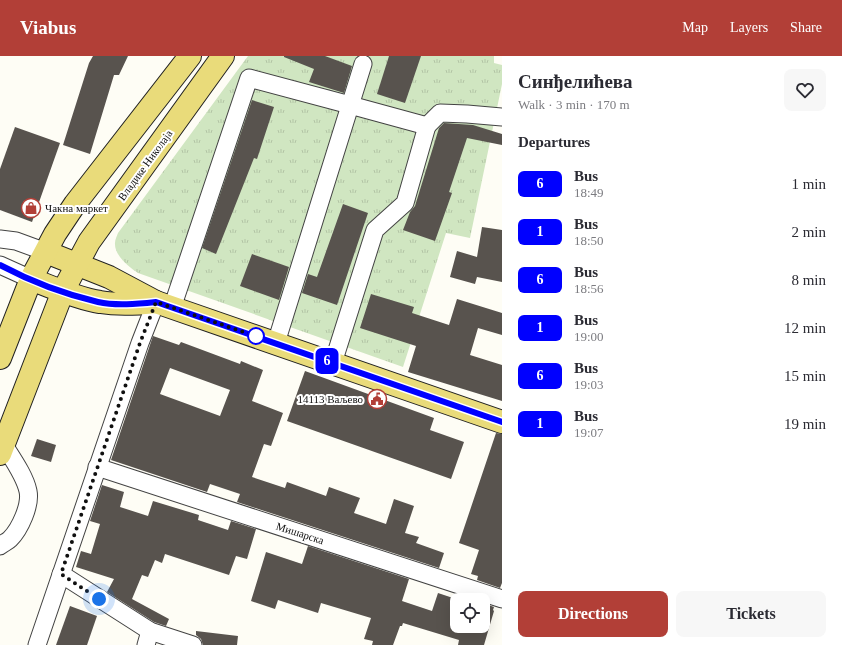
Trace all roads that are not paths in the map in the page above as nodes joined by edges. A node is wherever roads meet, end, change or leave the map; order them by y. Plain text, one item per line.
1 (190, 56) edge
2 (223, 56) edge
3 (362, 64) dead end
4 (350, 104) junction
5 (502, 117) edge
6 (427, 126) junction
7 (0, 240) edge
8 (46, 252) junction
9 (77, 264) junction
10 (0, 265) edge
11 (31, 279) junction
12 (63, 291) junction
13 (164, 305) junction
14 (276, 343) junction
15 (0, 358) edge
16 (333, 363) junction
17 (502, 422) edge
18 (2, 449) edge
19 (97, 467) junction
20 (0, 546) edge
21 (61, 574) junction
22 (502, 599) edge
23 (148, 638) edge
24 (37, 645) edge
25 (192, 645) edge

1 - 8 main road
2 - 9 main road, Владике Николаја
3 - 4 street
4 - 6 street
4 - 13 street
4 - 14 street
5 - 6 street
6 - 16 street
7 - 8 street
8 - 9 main road
8 - 11 main road
9 - 12 main road, Владике Николаја
9 - 13 main road
10 - 11 street
11 - 12 main road
11 - 15 main road
12 - 13 main road
12 - 18 main road, Владике Николаја
13 - 14 main road
13 - 19 street
14 - 16 main road
16 - 17 main road
18 - 20 street
19 - 21 street
19 - 22 street, Мишарска
21 - 23 street
21 - 24 street
23 - 25 street

